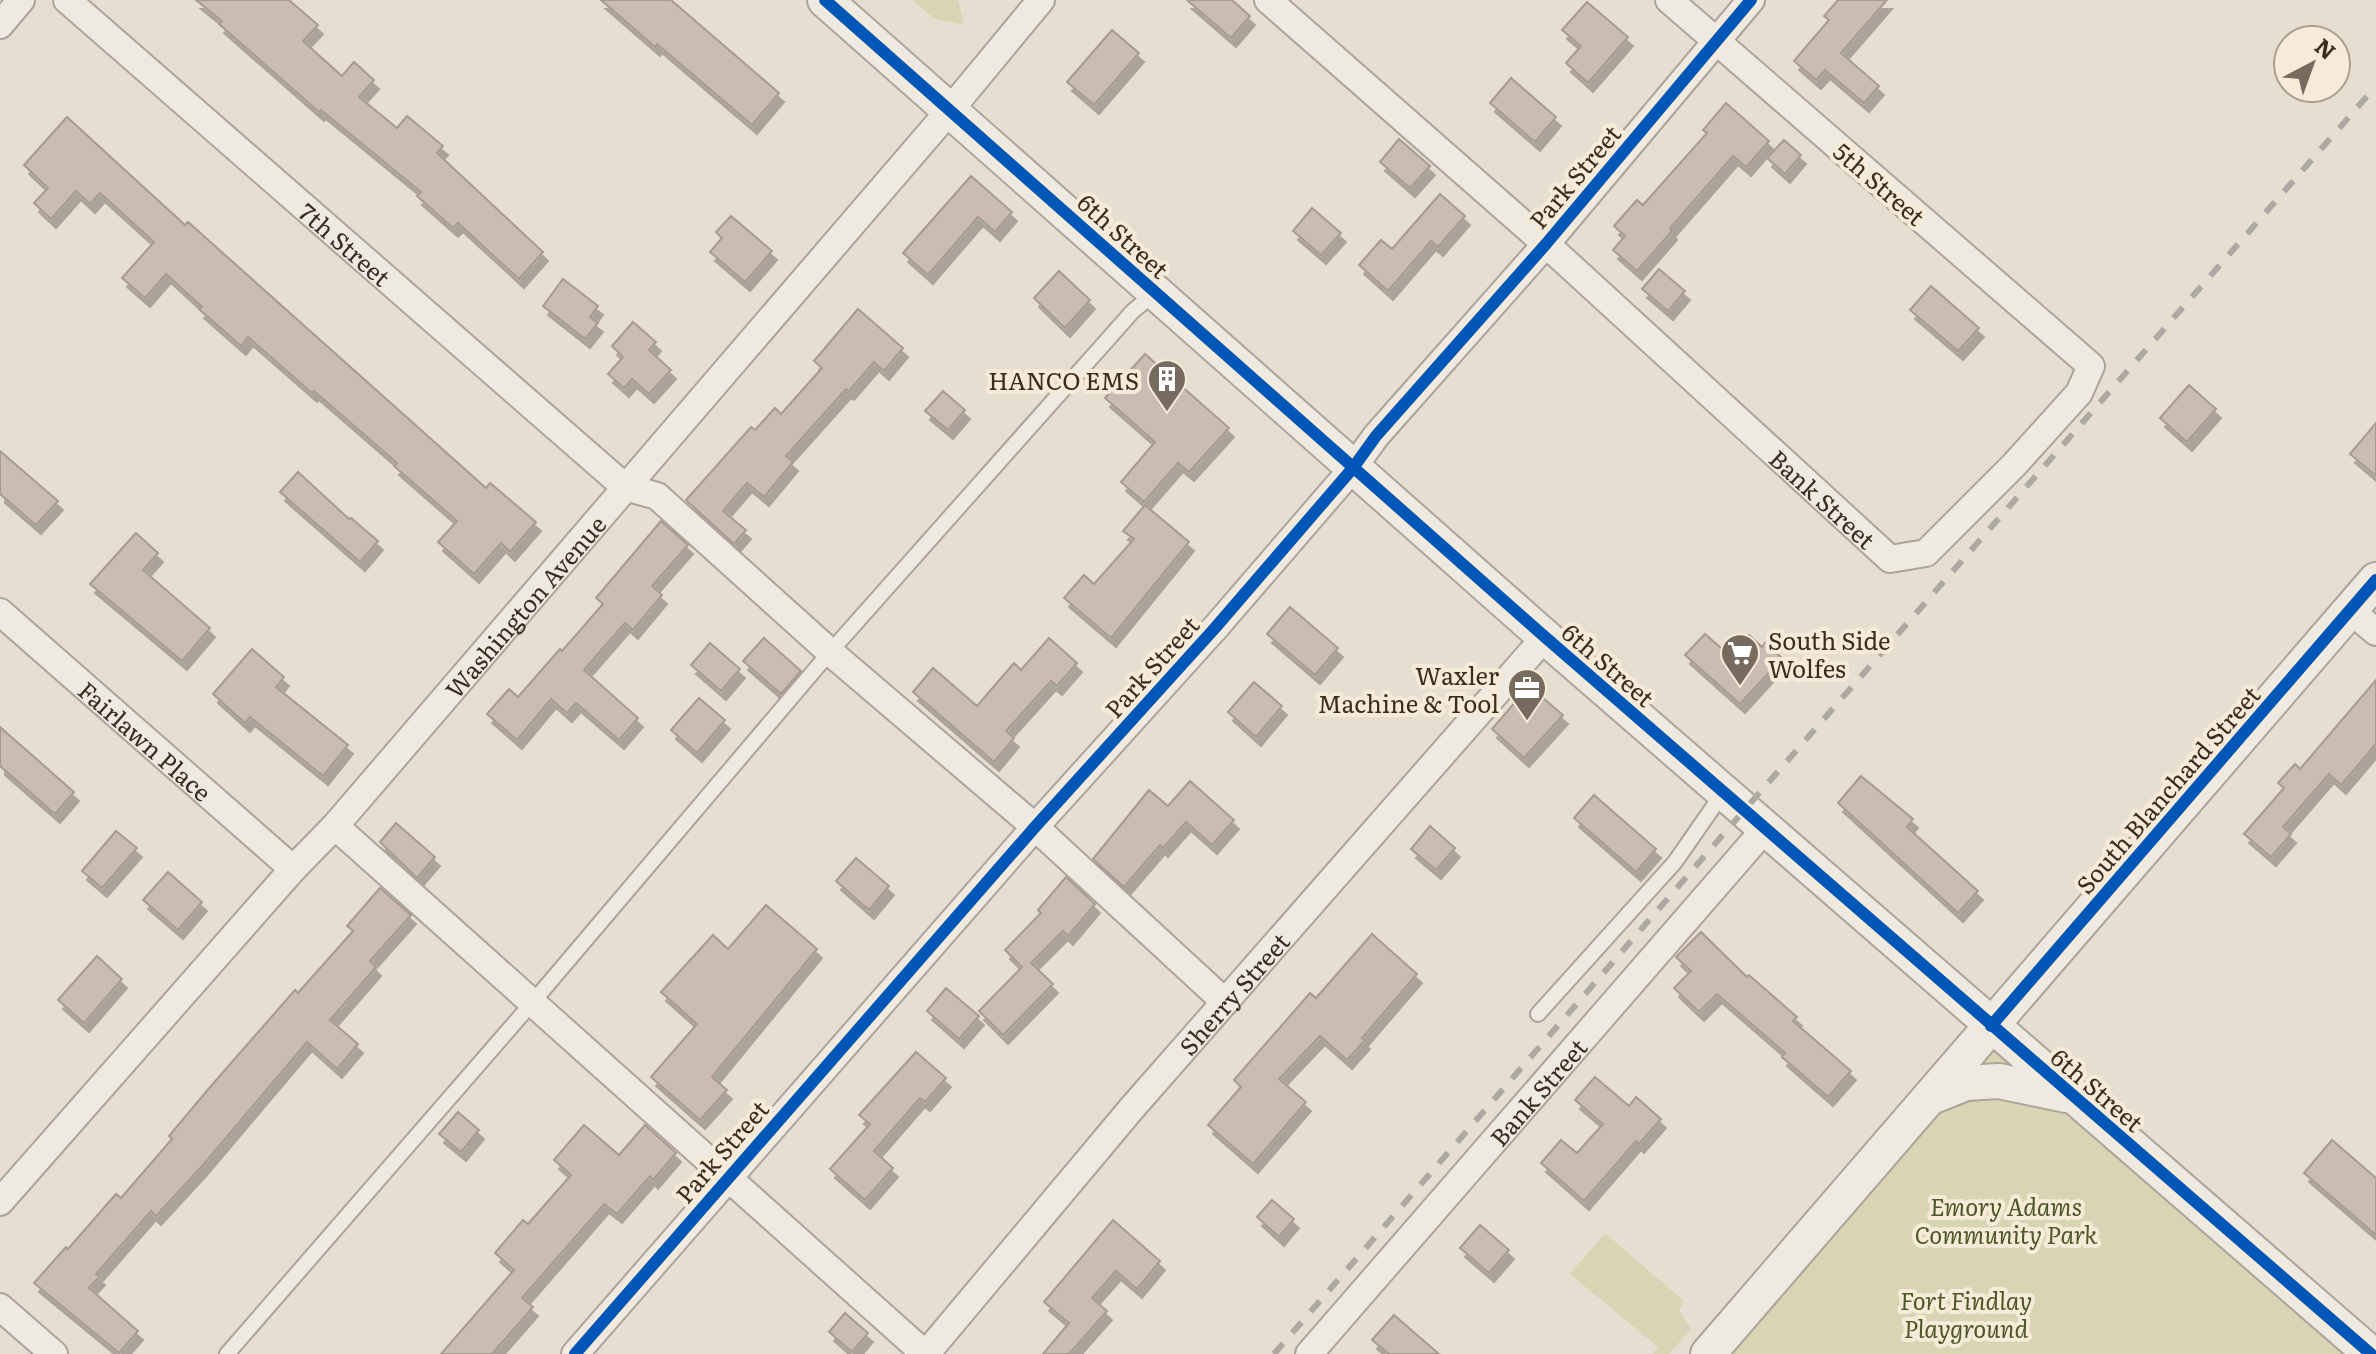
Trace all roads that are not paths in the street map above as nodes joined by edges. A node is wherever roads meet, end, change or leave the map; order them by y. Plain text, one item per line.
1 (21, 0) edge
2 (67, 0) edge
3 (825, 0) edge
4 (1041, 0) edge
5 (1268, 0) edge
6 (1669, 0) edge
7 (1751, 0) edge
8 (0, 25) edge
9 (1716, 41) junction
10 (950, 110) junction
11 (1546, 244) junction
12 (1155, 293) junction
13 (2091, 366) joint
14 (1353, 468) junction
15 (625, 487) junction
16 (2376, 580) edge
17 (2350, 610) junction
18 (0, 612) edge
19 (2376, 632) edge
20 (1545, 637) junction
21 (830, 652) junction
22 (1723, 793) junction
23 (335, 826) junction
24 (1035, 827) junction
25 (1765, 829) junction
26 (293, 869) junction
27 (1225, 1002) junction
28 (532, 1003) junction
29 (1538, 1014) dead end
30 (1991, 1026) junction
31 (2073, 1096) junction
32 (1927, 1098) junction
33 (727, 1178) junction
34 (0, 1202) edge
35 (0, 1307) edge
36 (54, 1354) edge
37 (227, 1354) edge
38 (575, 1354) edge
39 (926, 1354) edge
40 (1309, 1354) edge
41 (1708, 1354) edge
42 (2371, 1354) edge

1 - 8 street
2 - 15 street, 7th Street
3 - 10 street, 6th Street
4 - 10 street, Washington Avenue
5 - 11 street
6 - 9 street, 5th Street
7 - 9 street, Park Street
9 - 11 street, Park Street
9 - 13 street, 5th Street
10 - 12 street, 6th Street
10 - 15 street, Washington Avenue
11 - 13 street, Bank Street
11 - 14 street, Park Street
12 - 14 street, 6th Street
12 - 21 lane
14 - 20 street, 6th Street
14 - 24 street, Park Street
15 - 21 street
15 - 23 street, Washington Avenue
16 - 17 street, South Blanchard Street
17 - 19 street
17 - 30 street, South Blanchard Street
18 - 26 street, Fairlawn Place
20 - 22 street, 6th Street
20 - 27 street, Sherry Street
21 - 24 street
21 - 28 lane
22 - 25 street, 6th Street
22 - 29 lane
23 - 26 street, Washington Avenue
23 - 28 street
24 - 27 street
24 - 33 street, Park Street
25 - 30 street, 6th Street
25 - 40 street, Bank Street
26 - 34 street, Washington Avenue
27 - 39 street, Sherry Street
28 - 33 street
28 - 37 lane
30 - 31 street, 6th Street
30 - 32 street, South Blanchard Street
31 - 32 street
31 - 42 street, 6th Street
32 - 41 street, South Blanchard Street
33 - 38 street, Park Street
33 - 39 street
35 - 36 street

